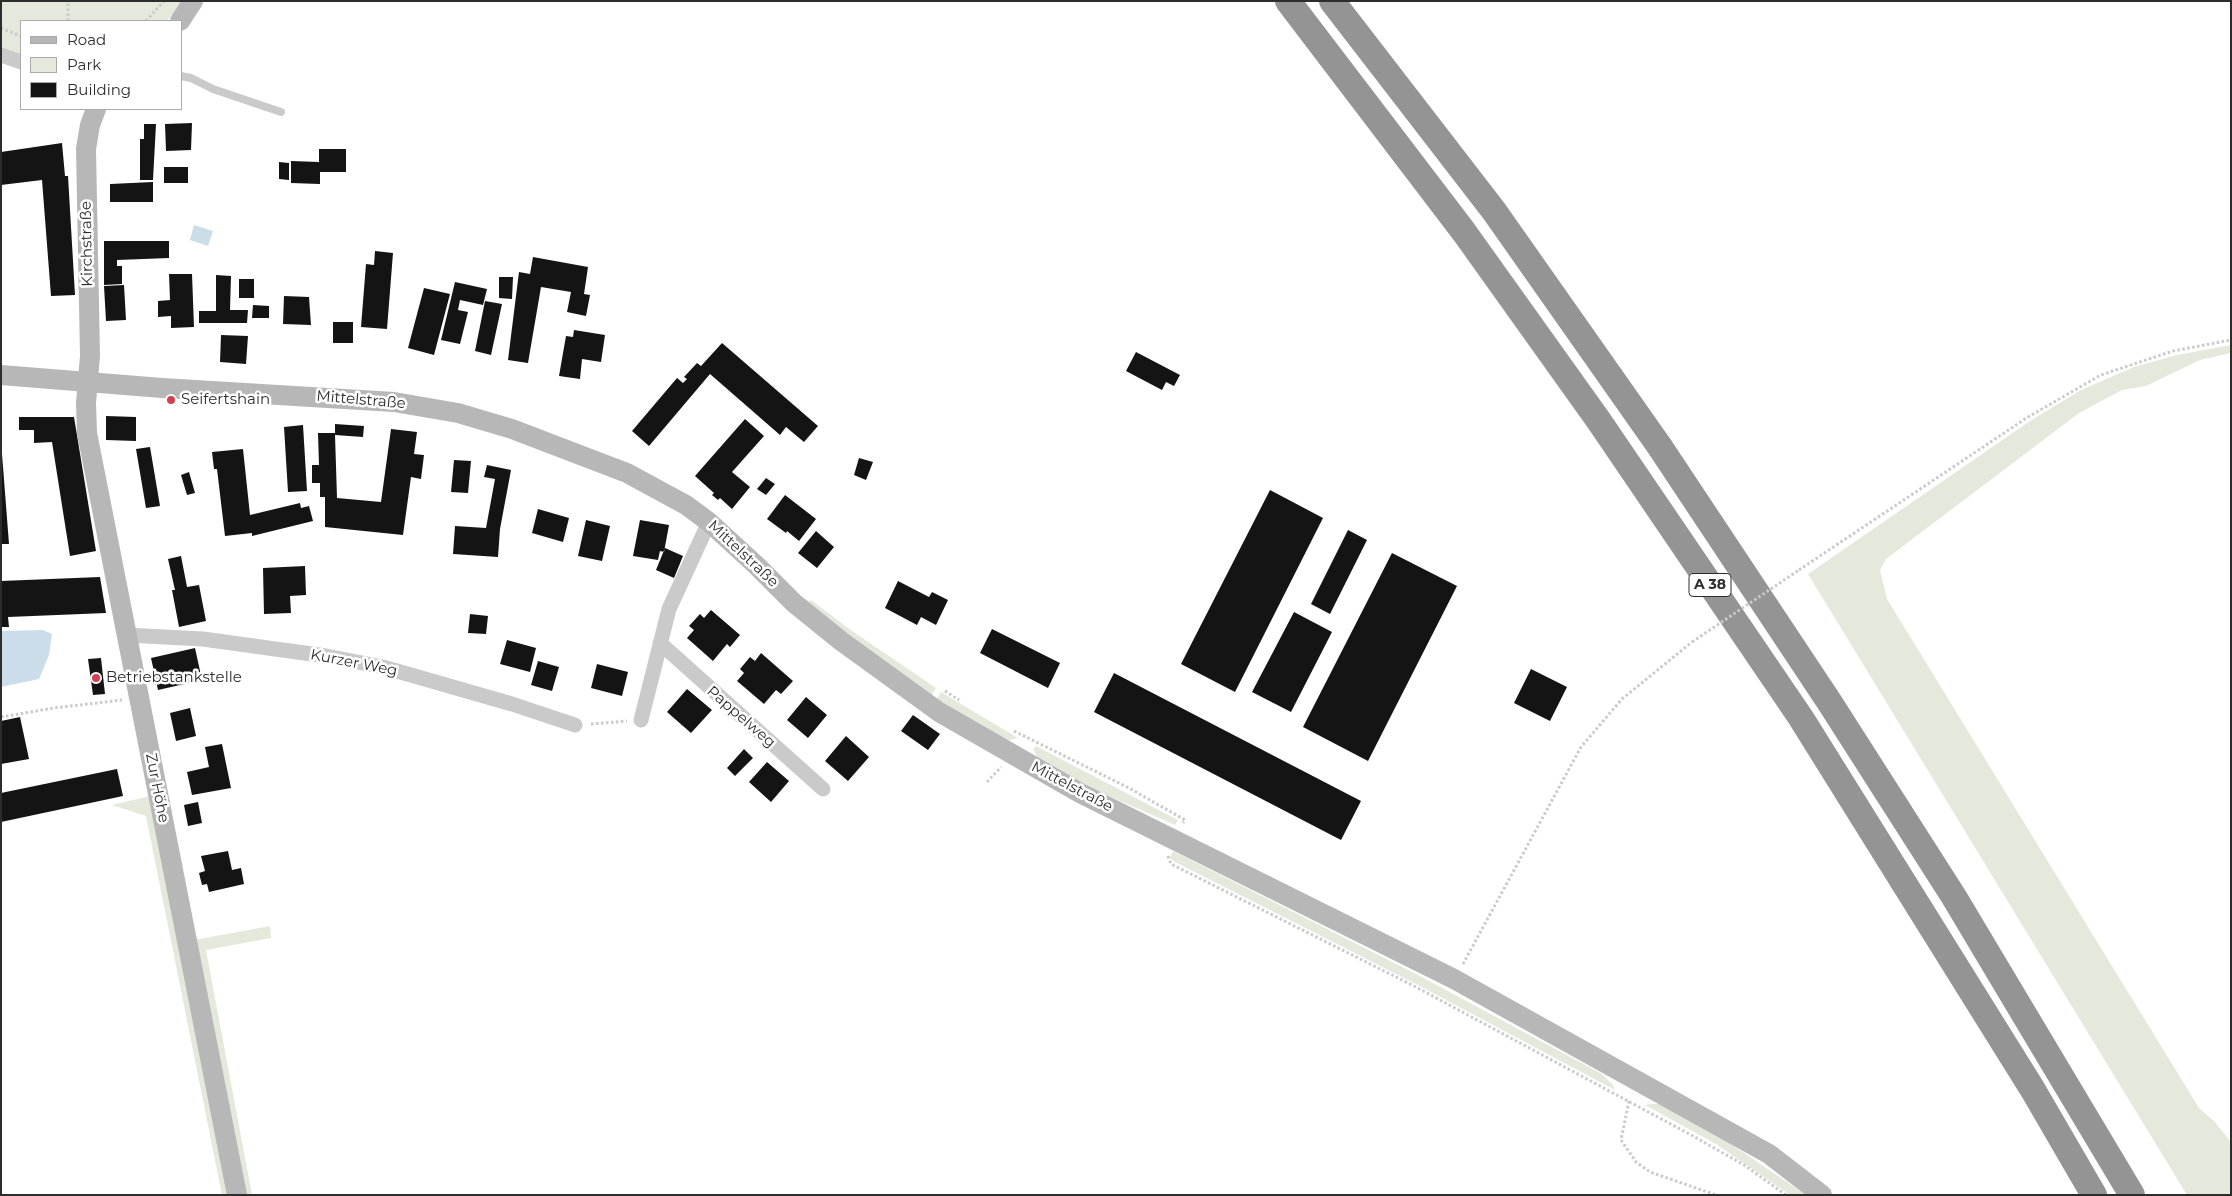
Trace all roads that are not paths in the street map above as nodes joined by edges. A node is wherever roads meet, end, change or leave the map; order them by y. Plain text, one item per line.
1 (193, 1) edge
2 (1288, 1) edge
3 (1332, 1) edge
4 (181, 20) edge
5 (1, 55) edge
6 (20, 62) edge
7 (182, 76) edge
8 (96, 110) edge
9 (282, 112) dead end
10 (1, 375) edge
11 (87, 381) junction
12 (709, 522) junction
13 (126, 635) junction
14 (660, 643) junction
15 (641, 720) road end
16 (575, 725) road end
17 (823, 789) dead end
18 (237, 1195) edge
19 (1822, 1195) edge
20 (2094, 1195) edge
21 (2132, 1195) edge

1 - 4 street
2 - 20 highway, A 38
3 - 21 highway, A 38
5 - 6 street
7 - 9 lane
8 - 11 street, Kirchstraße
10 - 11 street, Mittelstraße
11 - 12 street, Mittelstraße
11 - 13 street, Zur Höhe
12 - 14 street
12 - 19 street, Mittelstraße
13 - 16 street, Kurzer Weg
13 - 18 street, Zur Höhe
14 - 15 street
14 - 17 street, Pappelweg

